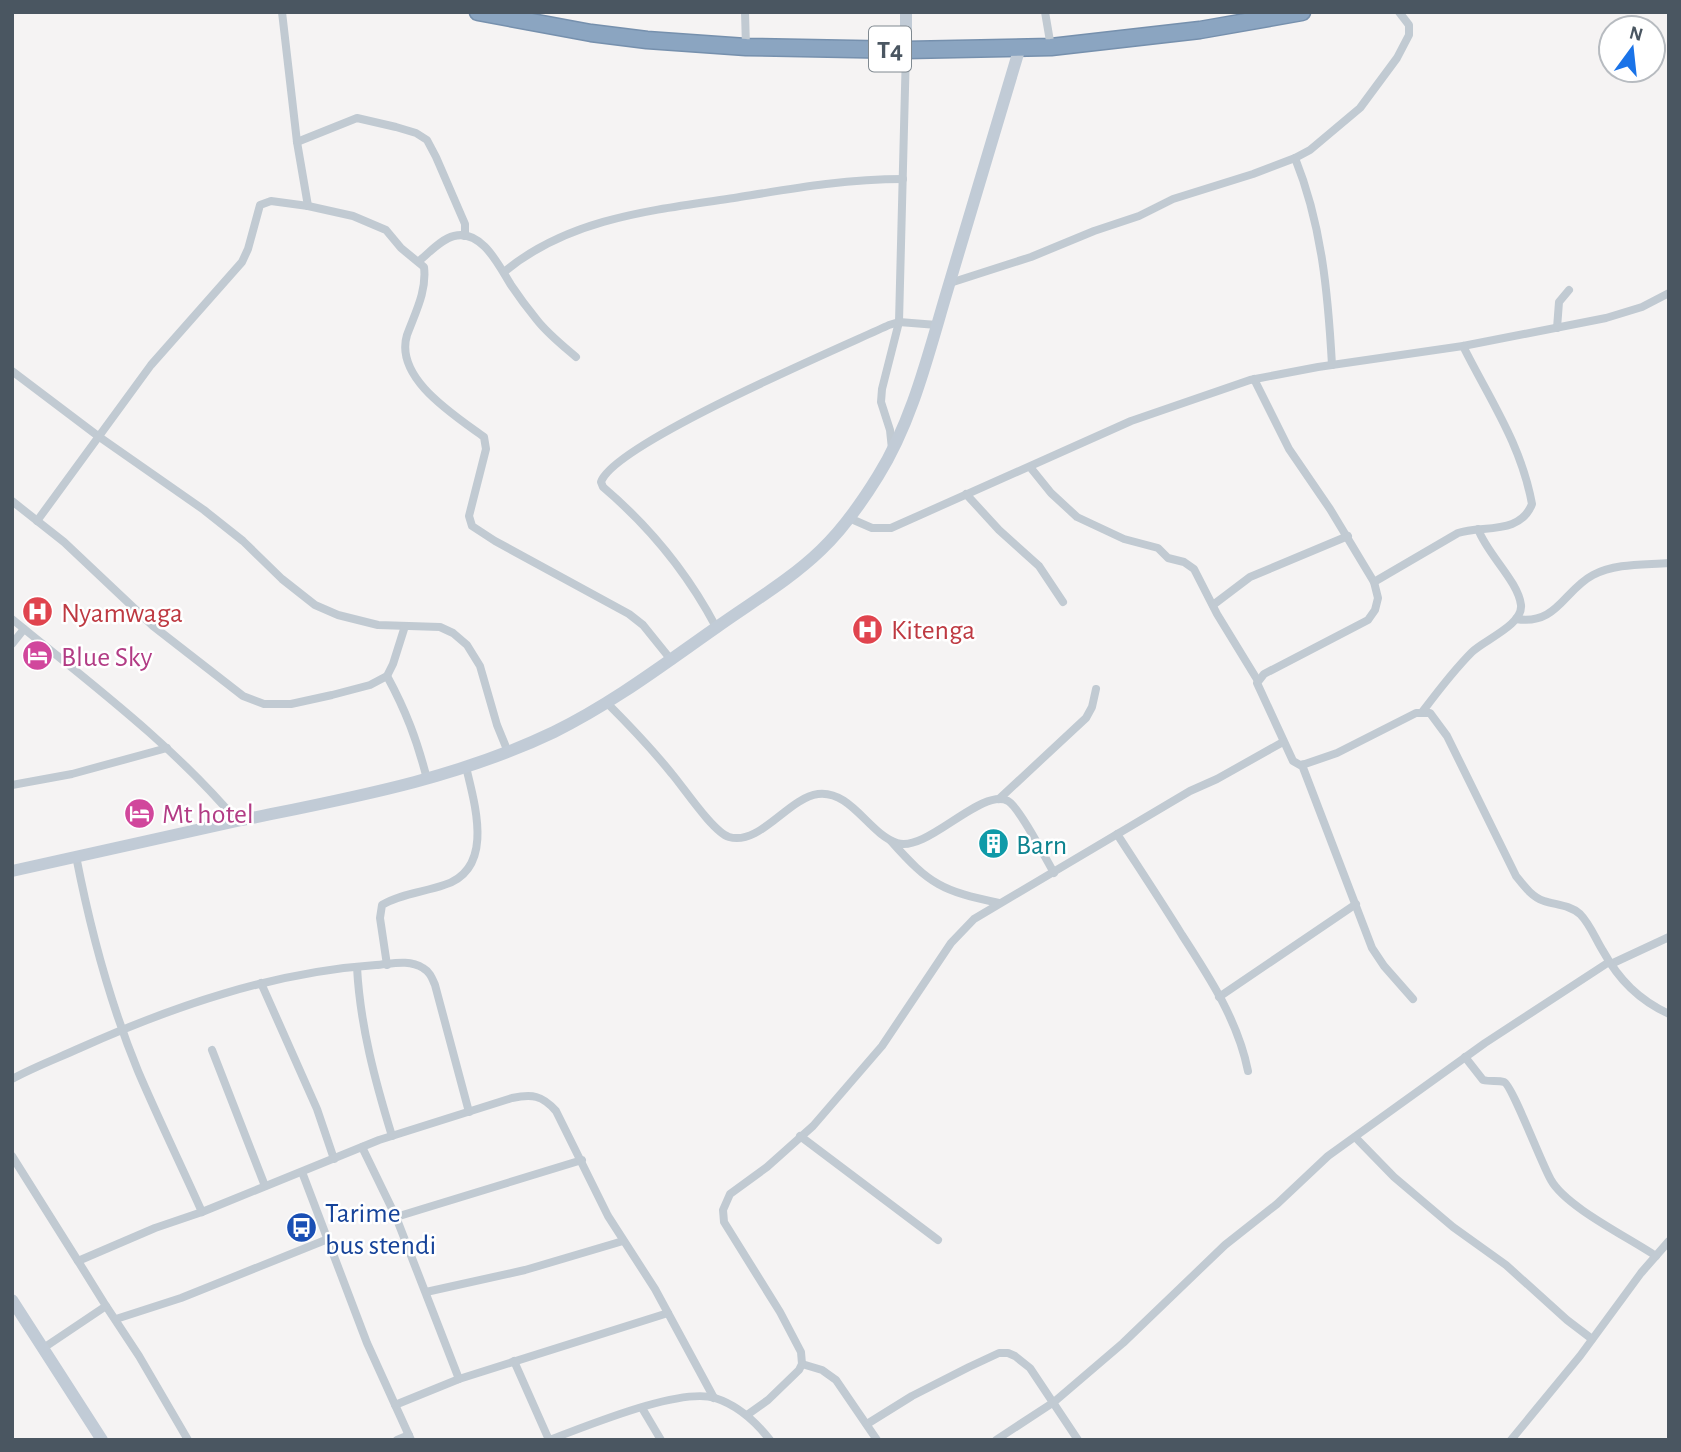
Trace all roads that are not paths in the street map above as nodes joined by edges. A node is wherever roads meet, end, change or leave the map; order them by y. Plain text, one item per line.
1 (282, 12) edge
2 (478, 12) edge
3 (745, 12) edge
4 (906, 12) edge
5 (1045, 12) edge
6 (1301, 12) edge
7 (1399, 12) edge
8 (746, 47) junction
9 (1020, 47) junction
10 (1051, 47) junction
11 (905, 50) junction
12 (298, 142) junction
13 (1296, 158) junction
14 (903, 179) junction
15 (309, 206) junction
16 (465, 236) junction
17 (419, 261) junction
18 (504, 272) junction
19 (950, 283) junction
20 (1569, 290) dead end
21 (1669, 293) edge
22 (899, 322) junction
23 (937, 325) junction
24 (1557, 328) junction
25 (1463, 346) junction
26 (576, 357) dead end
27 (1332, 365) junction
28 (12, 371) edge
29 (1254, 379) junction
30 (98, 436) junction
31 (892, 450) junction
32 (1030, 467) junction
33 (966, 494) junction
34 (12, 501) edge
35 (849, 518) junction
36 (37, 521) junction
37 (1478, 529) junction
38 (1348, 536) junction
39 (1669, 563) edge
40 (1374, 582) junction
41 (1063, 602) dead end
42 (1213, 605) junction
43 (12, 619) edge
44 (1516, 619) junction
45 (405, 625) junction
46 (716, 627) junction
47 (24, 629) junction
48 (12, 644) edge
49 (672, 661) junction
50 (387, 676) junction
51 (1258, 681) junction
52 (1096, 689) dead end
53 (607, 703) junction
54 (1423, 712) junction
55 (1283, 742) junction
56 (167, 748) junction
57 (508, 752) junction
58 (1302, 765) junction
59 (466, 766) junction
60 (427, 779) junction
61 (12, 785) edge
62 (999, 799) junction
63 (237, 821) junction
64 (1117, 834) junction
65 (889, 839) junction
66 (76, 856) junction
67 (12, 871) edge
68 (1054, 873) junction
69 (999, 903) junction
70 (1356, 904) junction
71 (1669, 937) edge
72 (1610, 963) junction
73 (387, 965) junction
74 (356, 967) junction
75 (261, 983) junction
76 (1219, 997) junction
77 (1413, 999) dead end
78 (1669, 1014) edge
79 (122, 1029) junction
80 (212, 1050) dead end
81 (1465, 1057) junction
82 (1248, 1072) dead end
83 (12, 1079) edge
84 (469, 1112) junction
85 (392, 1136) junction
86 (800, 1136) junction
87 (1355, 1137) junction
88 (362, 1147) junction
89 (12, 1156) edge
90 (334, 1158) junction
91 (582, 1160) junction
92 (302, 1172) junction
93 (265, 1186) junction
94 (202, 1212) junction
95 (396, 1217) junction
96 (328, 1240) junction
97 (938, 1240) dead end
98 (623, 1241) junction
99 (1669, 1241) edge
100 (1656, 1256) junction
101 (78, 1261) junction
102 (426, 1292) junction
103 (12, 1300) edge
104 (106, 1306) junction
105 (668, 1313) junction
106 (116, 1320) junction
107 (1592, 1339) junction
108 (42, 1349) junction
109 (514, 1361) junction
110 (802, 1364) junction
111 (459, 1379) junction
112 (714, 1398) junction
113 (1055, 1402) junction
114 (395, 1405) junction
115 (642, 1408) junction
116 (747, 1415) junction
117 (867, 1424) junction
118 (410, 1437) edge
119 (102, 1440) edge
120 (188, 1440) edge
121 (397, 1440) edge
122 (549, 1440) edge
123 (661, 1440) edge
124 (770, 1440) edge
125 (877, 1440) edge
126 (996, 1440) edge
127 (1078, 1440) edge
128 (1511, 1440) edge

1 - 12 street
2 - 8 highway, T4
3 - 8 street
4 - 11 main road
5 - 10 street
6 - 10 highway, T4
7 - 13 street
8 - 11 highway, T4
9 - 10 highway, T4
9 - 11 highway, T4
9 - 19 main road
11 - 14 street
12 - 15 street
12 - 16 street
13 - 19 street
13 - 27 street
14 - 18 street
14 - 22 street
15 - 17 street
15 - 30 street
16 - 17 street
16 - 18 street
17 - 49 street
18 - 26 street
19 - 23 main road
20 - 24 street
21 - 24 street
22 - 23 street
22 - 31 street
22 - 46 street
23 - 31 main road
24 - 25 street
25 - 27 street
25 - 37 street
27 - 29 street
28 - 30 street
29 - 32 street
29 - 38 street
30 - 36 street
30 - 45 street
31 - 35 main road
32 - 33 street
32 - 42 street
33 - 35 street
33 - 41 street
34 - 36 street
35 - 46 main road
36 - 50 street
37 - 40 street
37 - 44 street
38 - 40 street
38 - 42 street
39 - 44 street
40 - 51 street
42 - 51 street
43 - 47 street
44 - 54 street
45 - 50 street
45 - 57 street
46 - 49 main road
47 - 48 street
47 - 56 street
49 - 53 main road
50 - 60 street
51 - 55 street
52 - 62 street
53 - 57 main road
53 - 65 street
54 - 58 street
54 - 72 street
55 - 58 street
55 - 64 street
56 - 61 street
56 - 63 street
57 - 59 main road
58 - 70 street
59 - 60 main road
59 - 73 street
60 - 63 main road
62 - 65 street
62 - 68 street
63 - 66 main road
64 - 68 street
64 - 76 street
65 - 69 street
66 - 67 main road
66 - 79 street
68 - 69 street
69 - 86 street
70 - 76 street
70 - 77 street
71 - 72 street
72 - 78 street
72 - 81 street
73 - 74 street
73 - 84 street
74 - 75 street
74 - 85 street
75 - 79 street
75 - 90 street
76 - 82 street
79 - 83 street
79 - 94 street
80 - 93 street
81 - 87 street
81 - 100 street
84 - 85 street
84 - 91 street
85 - 88 street
86 - 97 street
86 - 110 street
87 - 107 street
87 - 113 street
88 - 90 street
88 - 95 street
89 - 101 street
90 - 92 street
91 - 95 street
91 - 98 street
92 - 93 street
92 - 96 street
93 - 94 street
94 - 101 street
95 - 102 street
96 - 106 street
96 - 114 street
98 - 102 street
98 - 105 street
99 - 100 street
100 - 107 street
101 - 104 street
102 - 111 street
103 - 108 main road
104 - 106 street
104 - 108 street
105 - 109 street
105 - 112 street
106 - 120 street
107 - 128 street
108 - 119 main road
109 - 111 street
109 - 122 street
110 - 116 street
110 - 117 street
111 - 114 street
112 - 115 street
112 - 116 street
113 - 117 street
113 - 126 street
113 - 127 street
114 - 118 street
115 - 122 street
115 - 123 street
116 - 124 street
117 - 125 street
118 - 121 street

